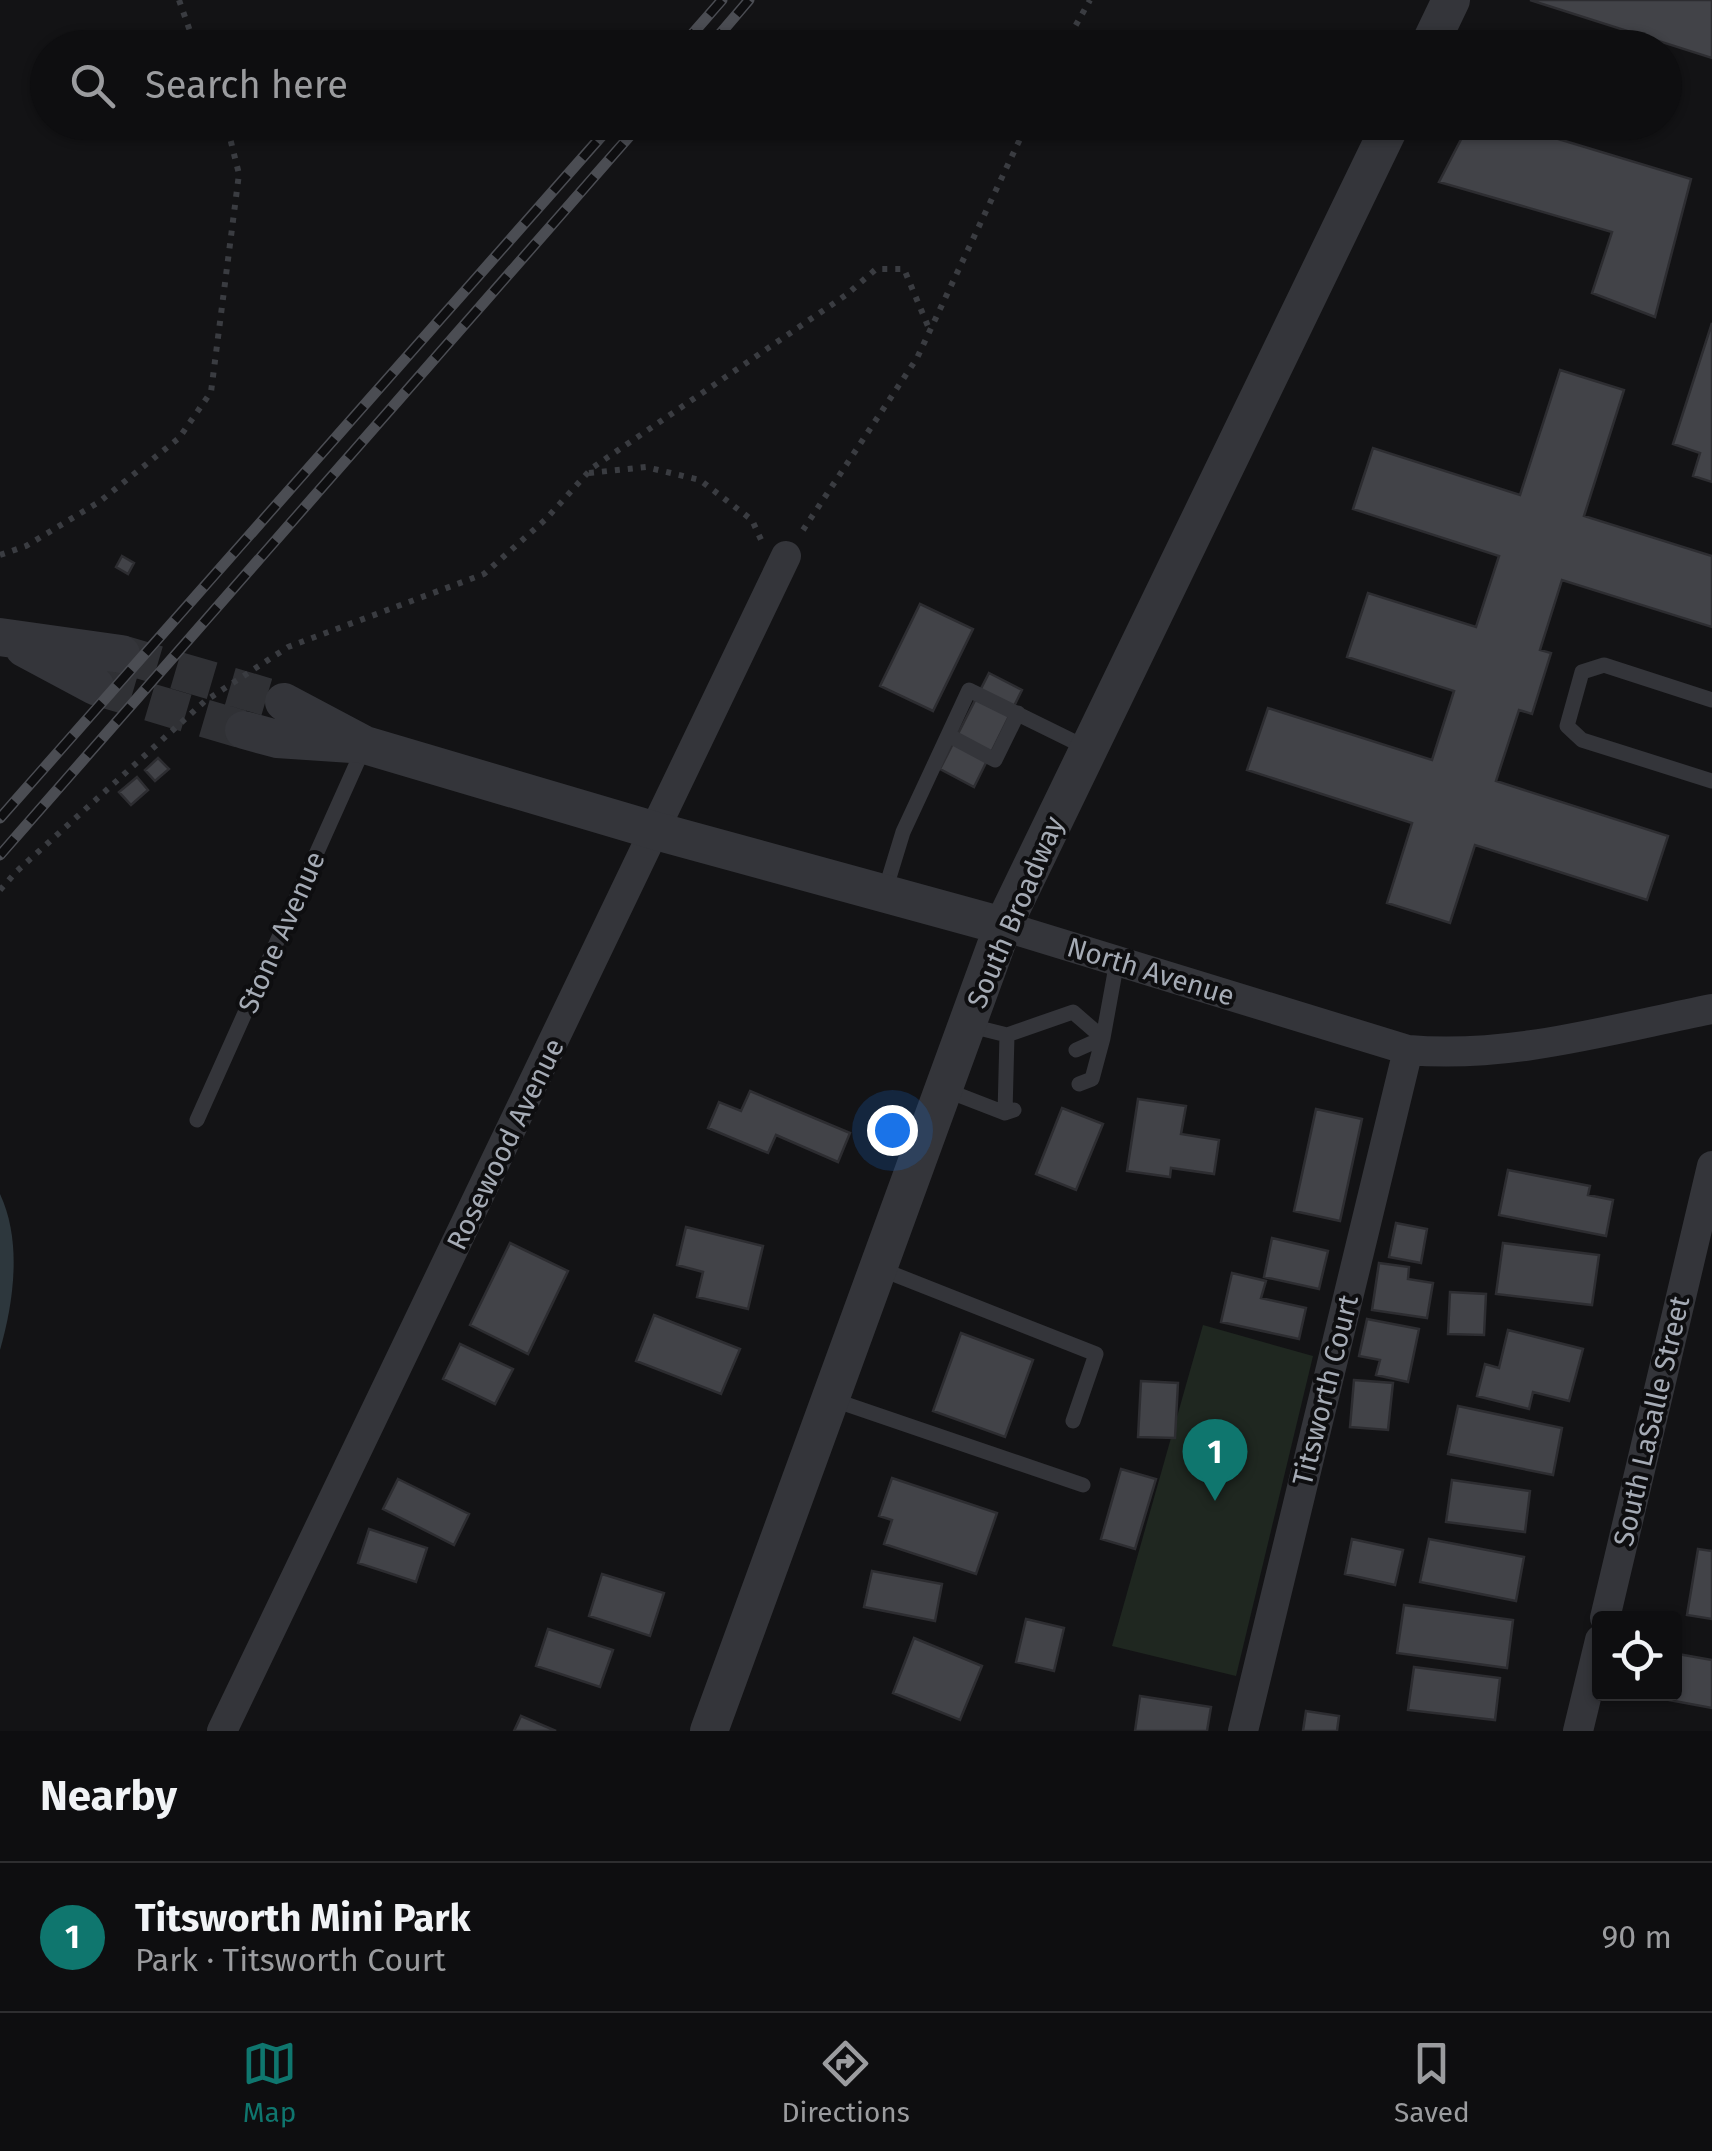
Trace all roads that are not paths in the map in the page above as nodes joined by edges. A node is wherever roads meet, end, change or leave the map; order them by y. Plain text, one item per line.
1 (1452, 0) edge
2 (1437, 30) edge
3 (1383, 140) edge
4 (781, 565) road end
5 (2, 637) edge
6 (120, 654) tunnel mouth
7 (95, 686) tunnel mouth
8 (1712, 700) edge
9 (284, 702) tunnel mouth
10 (1018, 714) junction
11 (244, 730) tunnel mouth
12 (948, 735) junction
13 (365, 745) junction
14 (1089, 748) junction
15 (1712, 781) edge
16 (656, 831) junction
17 (884, 894) junction
18 (1003, 926) junction
19 (1117, 961) junction
20 (1712, 1009) edge
21 (967, 1026) junction
22 (1007, 1035) junction
23 (1104, 1038) junction
24 (1076, 1050) dead end
25 (1408, 1050) junction
26 (1078, 1084) dead end
27 (943, 1089) junction
28 (197, 1120) dead end
29 (1712, 1166) edge
30 (878, 1268) junction
31 (830, 1399) junction
32 (1073, 1421) dead end
33 (1082, 1485) dead end
34 (1606, 1611) edge
35 (1592, 1673) edge
36 (222, 1731) edge
37 (709, 1731) edge
38 (1243, 1731) edge
39 (1578, 1731) edge

1 - 2 street
3 - 14 street, South Broadway
4 - 16 street, Rosewood Avenue
5 - 6 street
5 - 7 street
8 - 15 lane
9 - 13 street, North Avenue
10 - 12 lane
10 - 12 lane
10 - 14 lane
11 - 13 street, North Avenue
12 - 17 lane
13 - 16 street, North Avenue
13 - 28 lane, Stone Avenue
14 - 18 street, South Broadway
16 - 17 street, North Avenue
16 - 36 street, Rosewood Avenue
17 - 18 street, North Avenue
18 - 19 street, North Avenue
18 - 21 street, South Broadway
19 - 23 lane
19 - 25 street, North Avenue
20 - 25 street, North Avenue
21 - 22 lane
21 - 27 street, South Broadway
22 - 23 lane
22 - 27 lane
23 - 24 lane
23 - 26 lane
25 - 38 street, Titsworth Court
27 - 30 street, South Broadway
29 - 34 street, South LaSalle Street
30 - 31 street, South Broadway
30 - 32 lane
31 - 33 lane
31 - 37 street, South Broadway
35 - 39 street

